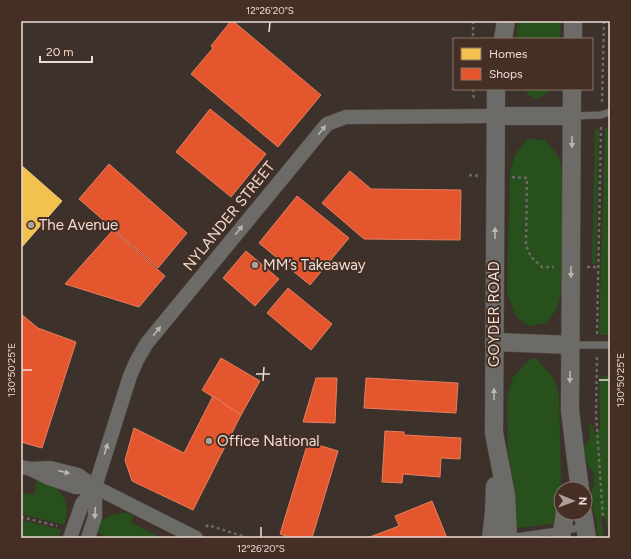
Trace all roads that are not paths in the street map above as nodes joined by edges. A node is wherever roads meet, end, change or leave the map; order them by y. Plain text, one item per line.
1 (499, 21) edge
2 (506, 21) edge
3 (573, 21) edge
4 (498, 38) edge
5 (503, 38) edge
6 (573, 38) edge
7 (496, 90) edge
8 (572, 90) edge
9 (610, 112) edge
10 (495, 116) junction
11 (572, 116) junction
12 (494, 342) junction
13 (571, 345) junction
14 (610, 345) edge
15 (570, 410) junction
16 (494, 433) junction
17 (26, 468) edge
18 (567, 481) edge
19 (579, 481) edge
20 (95, 487) junction
21 (585, 526) edge
22 (563, 527) edge
23 (69, 535) edge
24 (88, 538) edge
25 (196, 538) edge
26 (491, 538) edge
27 (508, 538) edge

1 - 4 street
2 - 5 street
3 - 6 street
7 - 10 street, GOYDER ROAD
8 - 11 street
9 - 11 lane
10 - 11 street
12 -> 10 street, GOYDER ROAD
20 -> 10 street, NYLANDER STREET
11 -> 13 street
12 - 13 street
16 -> 12 street, GOYDER ROAD
13 - 14 lane
13 -> 15 street
15 - 18 street
15 - 19 street
16 - 26 street
16 - 27 street, GOYDER ROAD
17 - 20 street
20 - 23 street, NYLANDER STREET
20 -> 24 street, NYLANDER STREET
20 - 25 street
21 - 22 lane
22 - 27 lane

